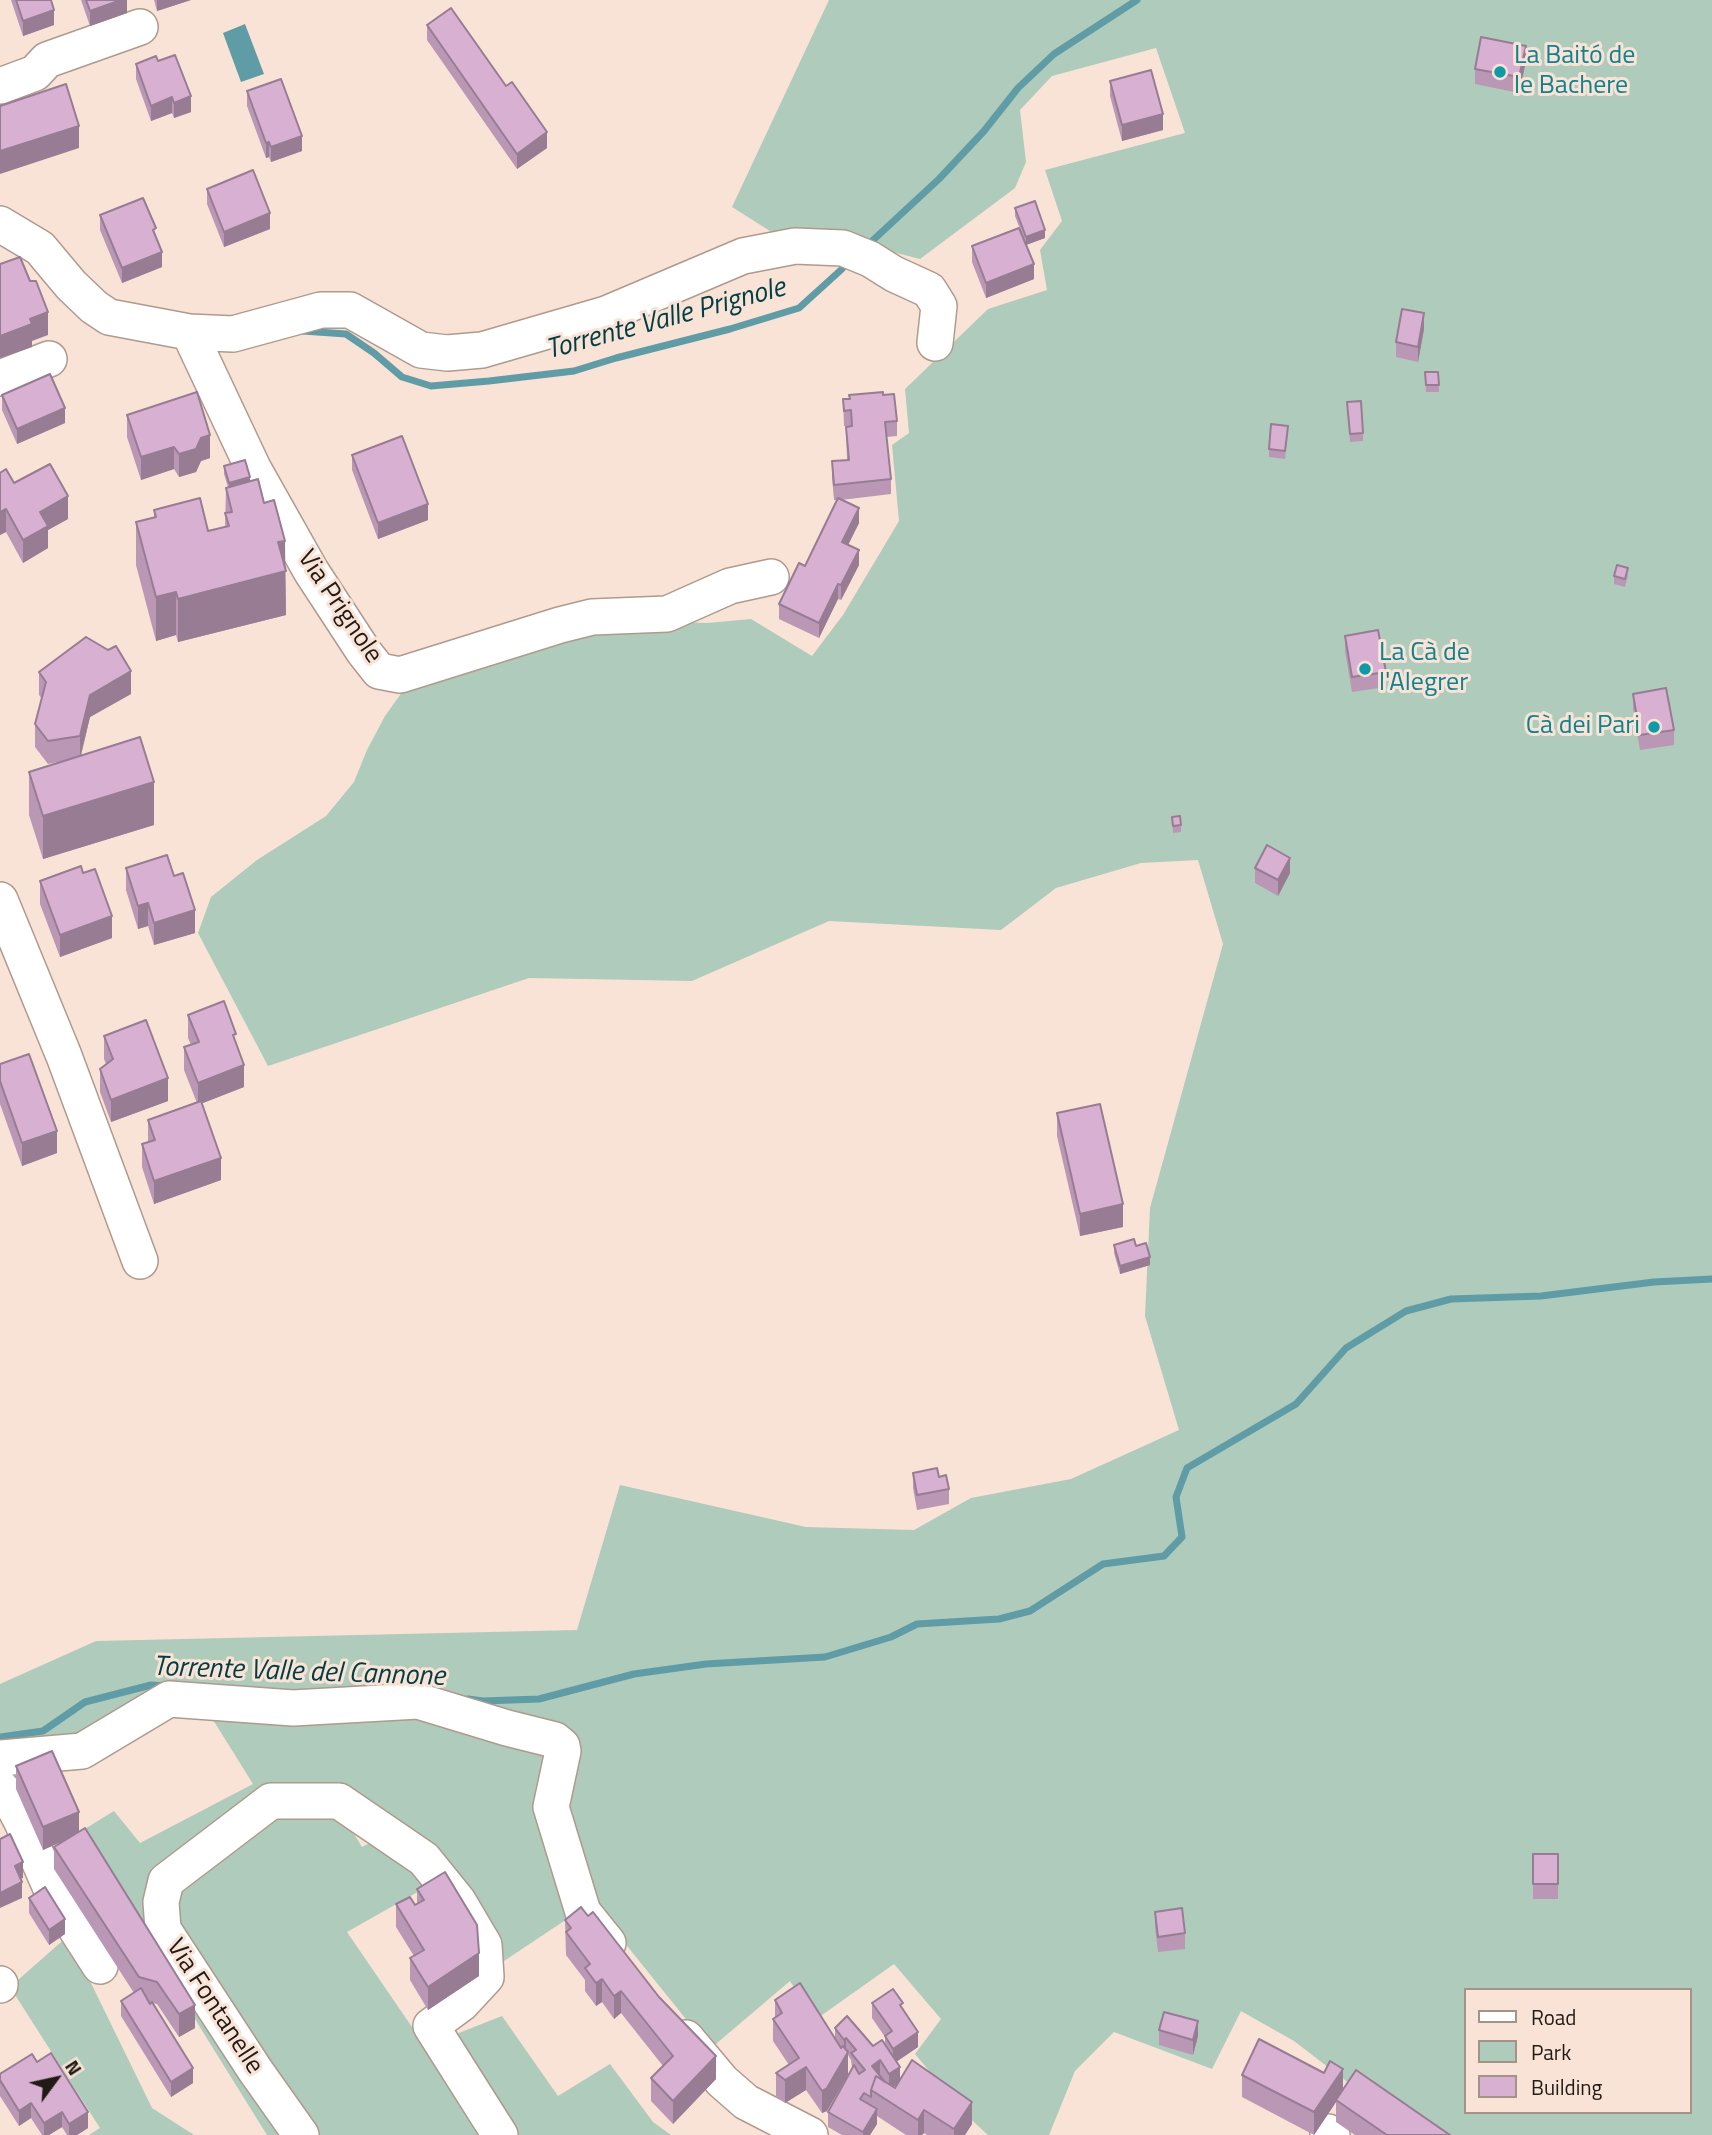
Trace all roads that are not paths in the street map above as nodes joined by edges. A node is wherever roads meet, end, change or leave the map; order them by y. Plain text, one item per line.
1 (140, 27) dead end
2 (0, 86) edge
3 (0, 224) edge
4 (189, 332) junction
5 (935, 343) dead end
6 (48, 359) dead end
7 (0, 378) edge
8 (771, 577) dead end
9 (0, 900) edge
10 (140, 1261) dead end
11 (0, 1758) edge
12 (0, 1787) edge
13 (626, 1965) edge
14 (100, 1966) dead end
15 (670, 2017) edge
16 (301, 2135) edge
17 (500, 2135) edge
18 (810, 2135) edge

1 - 2 street
3 - 4 street
4 - 5 street
4 - 8 street, Via Prignole
6 - 7 street
9 - 10 street
11 - 13 street
12 - 14 street
15 - 18 street
16 - 17 street, Via Fontanelle

